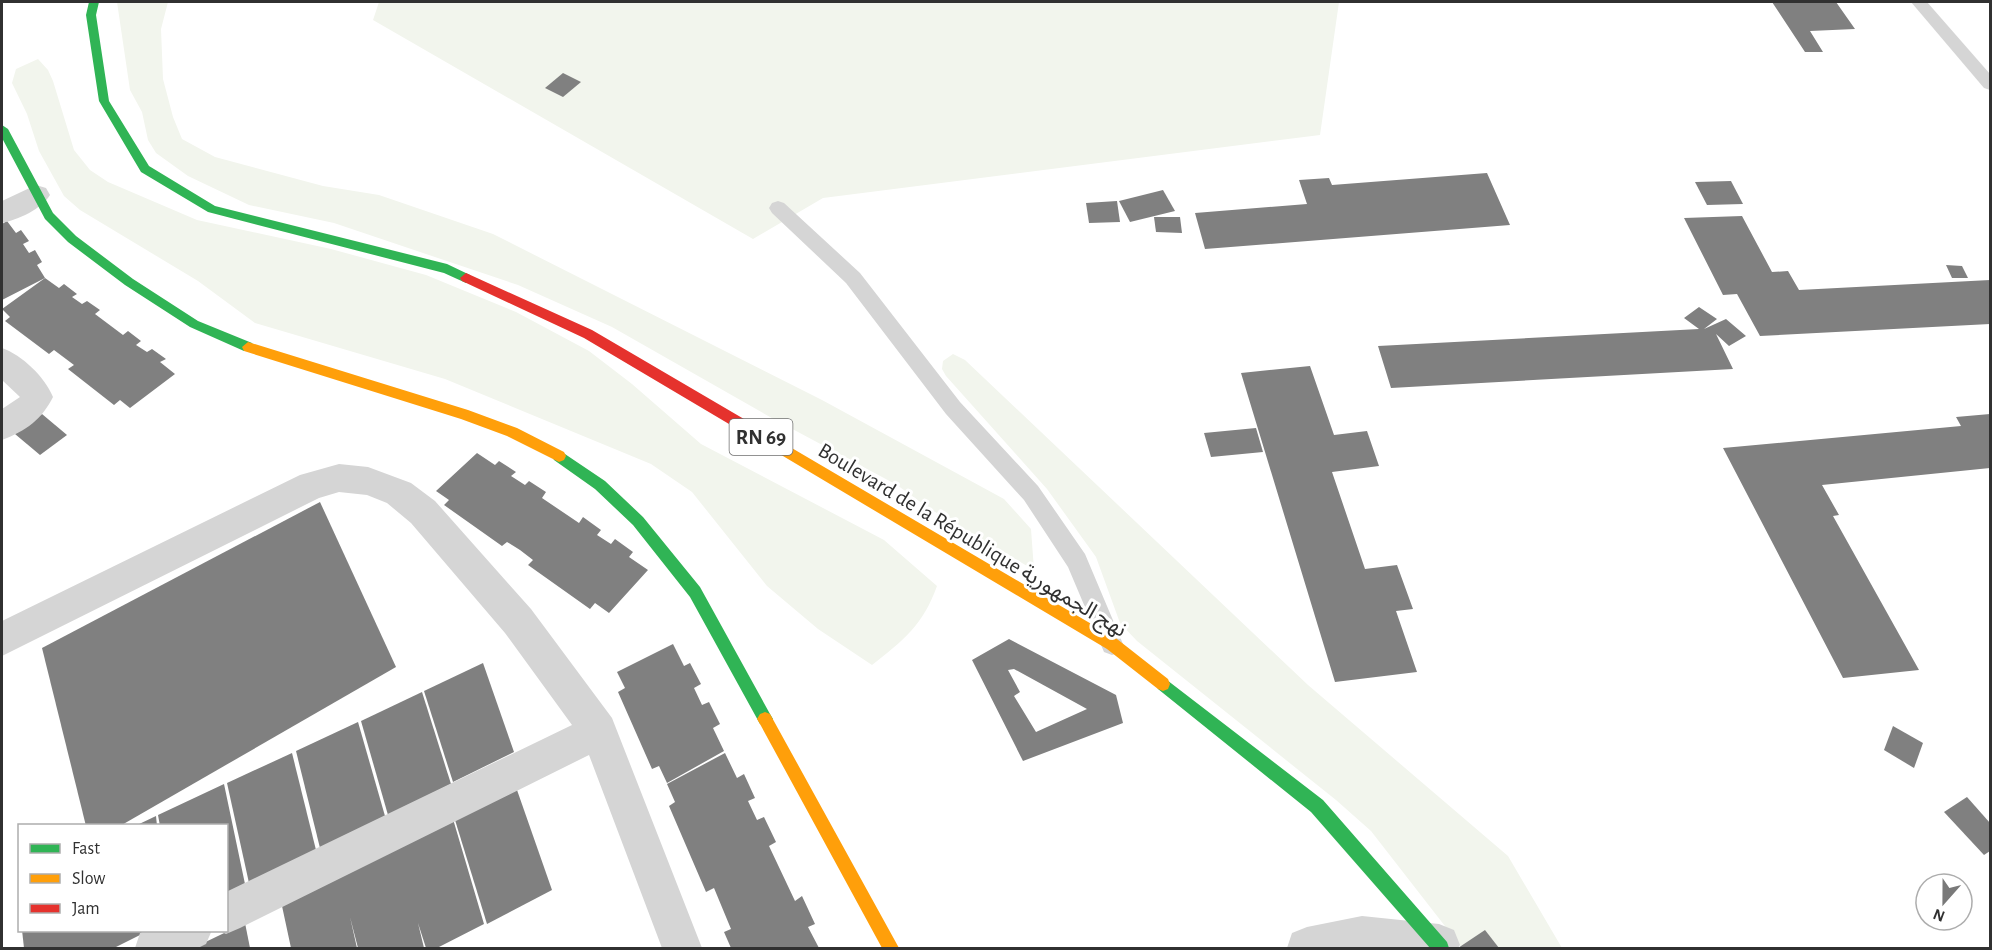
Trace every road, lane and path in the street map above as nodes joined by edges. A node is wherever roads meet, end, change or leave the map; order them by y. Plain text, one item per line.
1 (94, 2) edge
2 (1919, 2) edge
3 (1990, 84) edge
4 (2, 129) edge
5 (36, 195) junction
6 (778, 208) dead end
7 (2, 213) edge
8 (2, 361) edge
9 (2, 426) edge
10 (2, 639) edge
11 (1112, 644) junction
12 (598, 731) junction
13 (228, 913) edge
14 (188, 932) edge
15 (1365, 942) edge
16 (1440, 947) edge
17 (156, 948) edge
18 (682, 948) edge
19 (891, 948) edge
20 (1307, 948) edge

1 - 11 main road, Boulevard de la République نهج الجمهورية / RN 69
2 - 3 lane
4 - 5 main road
5 - 7 street
5 - 19 main road
6 - 11 lane
8 - 9 street
10 - 12 street
11 - 16 main road, Boulevard de la République نهج الجمهورية / RN 69
12 - 13 street
12 - 18 street
14 - 17 street
15 - 16 street
15 - 20 street

